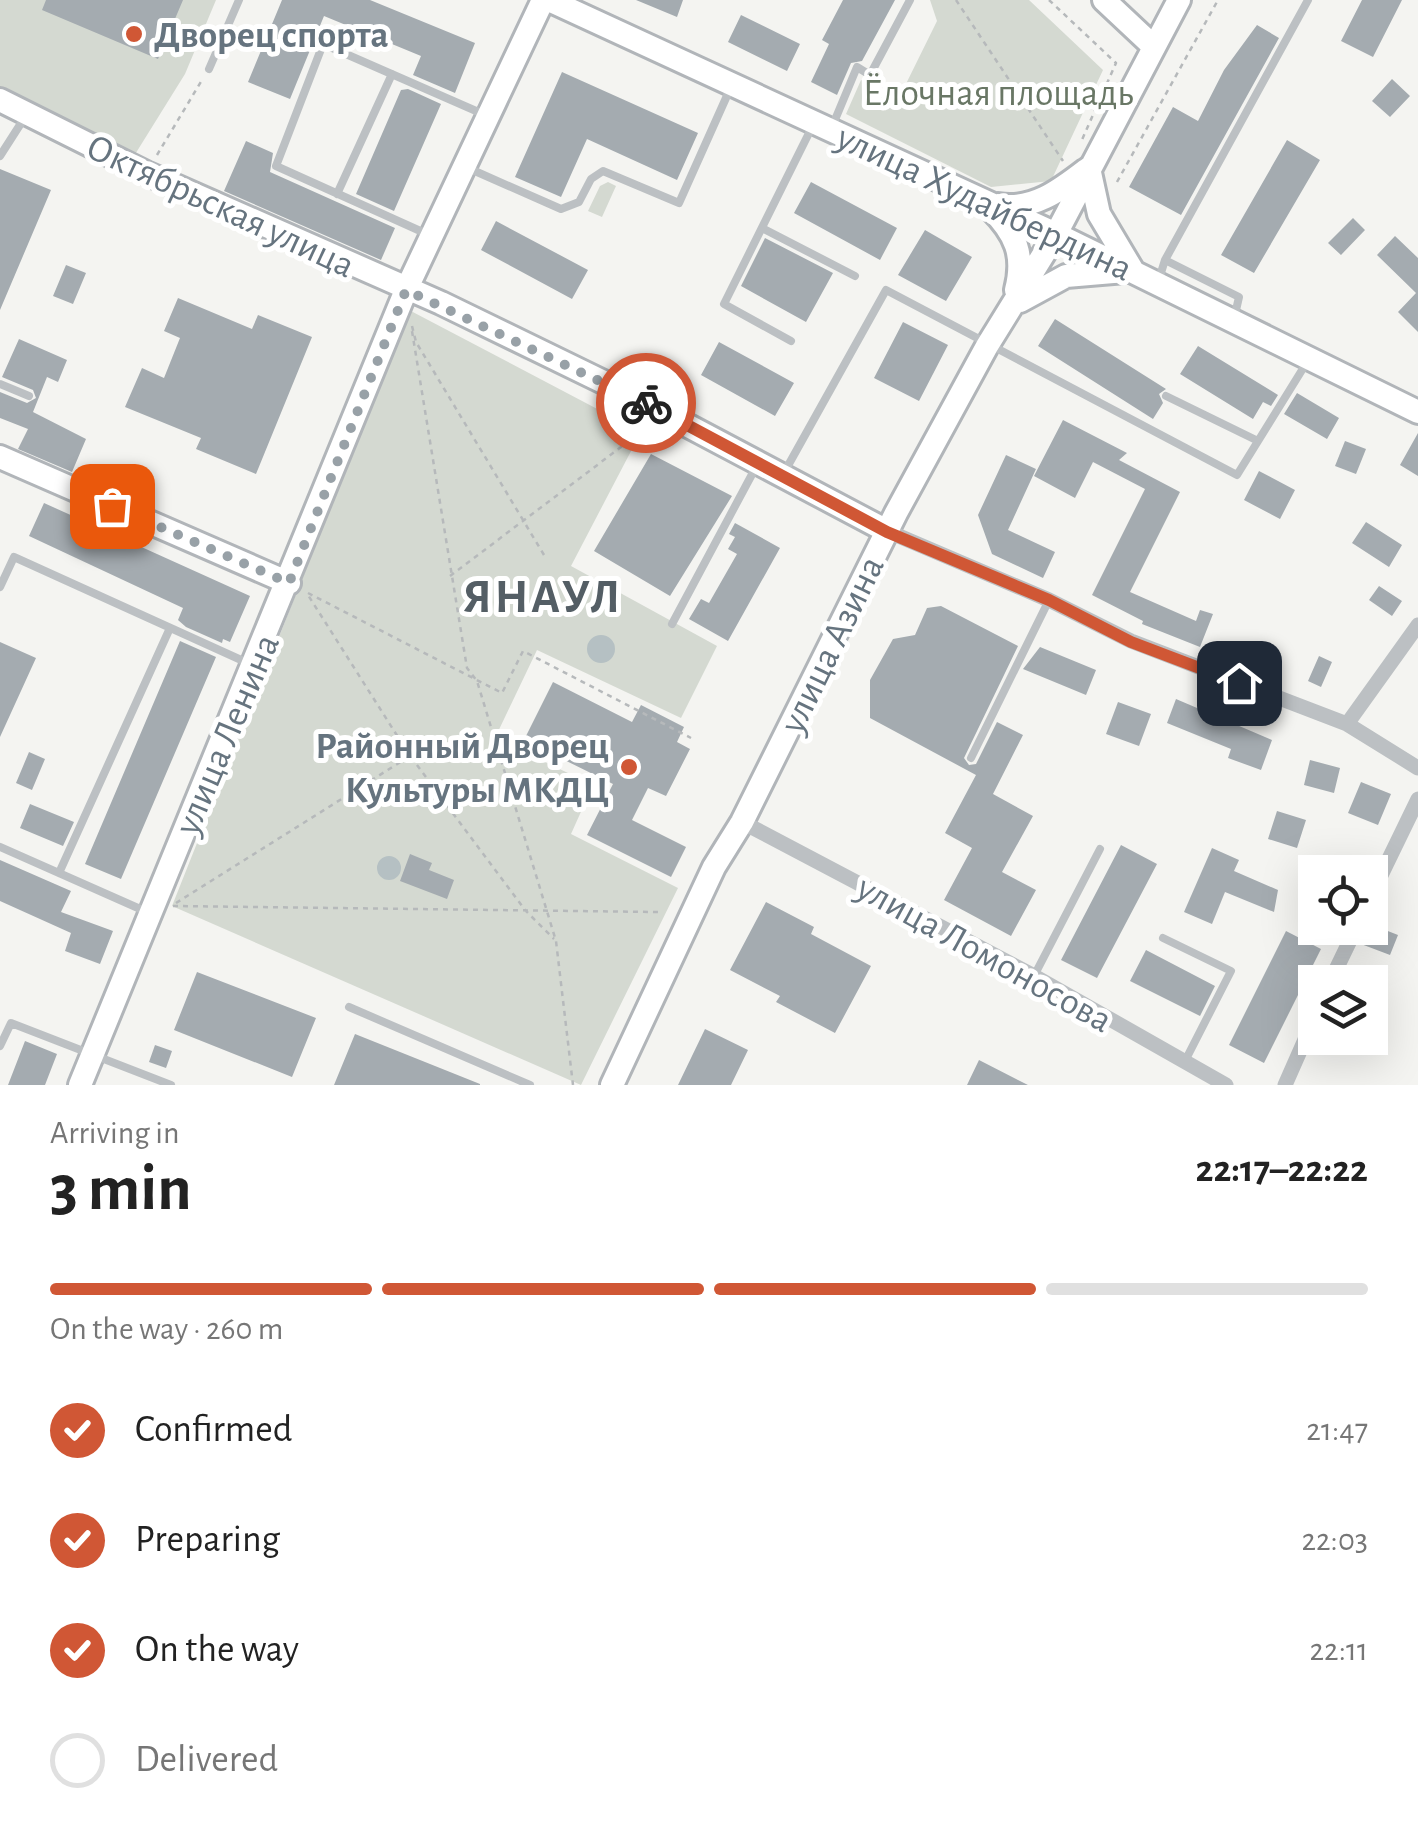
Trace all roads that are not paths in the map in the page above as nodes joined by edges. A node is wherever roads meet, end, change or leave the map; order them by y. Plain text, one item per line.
1 (239, 0) edge
2 (546, 0) edge
3 (910, 0) edge
4 (1104, 0) edge
5 (1179, 0) edge
6 (1308, 0) edge
7 (1154, 46) junction
8 (209, 69) road end
9 (392, 74) junction
10 (732, 84) junction
11 (0, 100) edge
12 (28, 113) junction
13 (487, 115) junction
14 (823, 126) junction
15 (0, 156) edge
16 (1078, 163) junction
17 (464, 166) junction
18 (337, 194) junction
19 (984, 202) junction
20 (762, 228) junction
21 (1056, 234) junction
22 (431, 236) junction
23 (1165, 260) junction
24 (1133, 271) junction
25 (855, 276) dead end
26 (1158, 284) junction
27 (407, 300) junction
28 (1013, 307) junction
29 (1234, 320) junction
30 (791, 340) dead end
31 (987, 346) junction
32 (1310, 357) junction
33 (0, 384) edge
34 (29, 396) dead end
35 (1166, 396) dead end
36 (1418, 412) edge
37 (1256, 440) junction
38 (759, 462) junction
39 (2, 463) edge
40 (783, 475) junction
41 (887, 532) junction
42 (0, 587) edge
43 (298, 588) junction
44 (1049, 600) junction
45 (672, 624) dead end
46 (1418, 626) edge
47 (170, 628) junction
48 (254, 666) junction
49 (1346, 724) junction
50 (971, 758) dead end
51 (1418, 768) edge
52 (1418, 799) edge
53 (742, 822) junction
54 (0, 848) edge
55 (1100, 849) dead end
56 (1388, 861) edge
57 (59, 874) junction
58 (151, 914) junction
59 (1163, 938) dead end
60 (1034, 976) junction
61 (350, 1008) dead end
62 (0, 1046) edge
63 (1298, 1054) edge
64 (93, 1056) junction
65 (1184, 1063) junction
66 (80, 1085) edge
67 (171, 1085) edge
68 (530, 1085) edge
69 (612, 1085) edge
70 (1226, 1085) edge
71 (1284, 1085) edge

1 - 8 lane
2 - 10 street, улица Худайбердина
2 - 13 street, улица Ленина
3 - 14 lane
4 - 7 street
5 - 7 street, улица Азина
6 - 23 lane
7 - 16 street, улица Азина
9 - 13 lane
9 - 18 lane
9 - 18 lane
10 - 14 street, улица Худайбердина
10 - 17 lane
11 - 12 street, Октябрьская улица
12 - 15 lane
12 - 27 street, Октябрьская улица
13 - 17 street, улица Ленина
14 - 19 street, улица Худайбердина
14 - 20 lane
16 - 19 street
16 - 21 street, улица Азина
16 - 24 street
17 - 22 street, улица Ленина
18 - 22 lane
19 - 21 street, улица Худайбердина
19 - 28 street
20 - 25 lane
20 - 30 lane
21 - 24 street, улица Худайбердина
21 - 28 street, улица Азина
22 - 27 street, улица Ленина
23 - 26 lane
23 - 29 lane
24 - 26 street, улица Худайбердина
24 - 28 street
26 - 29 street, улица Худайбердина
27 - 38 street, Октябрьская улица
27 - 43 street, улица Ленина
28 - 31 street, улица Азина
29 - 32 street, улица Худайбердина
31 - 37 lane
31 - 40 lane
31 - 41 street, улица Азина
32 - 36 street, улица Худайбердина
32 - 37 lane
33 - 34 lane
35 - 37 lane
38 - 40 street, Октябрьская улица
38 - 45 lane
39 - 43 street
40 - 41 street, Октябрьская улица
41 - 44 street, Октябрьская улица
41 - 53 street, улица Азина
42 - 47 lane
43 - 48 street, улица Ленина
44 - 49 street, Октябрьская улица
44 - 50 lane
46 - 49 street
47 - 48 lane
47 - 57 lane
48 - 58 street, улица Ленина
49 - 51 street, Октябрьская улица
52 - 56 street
53 - 60 street, улица Ломоносова
53 - 69 street, улица Азина
54 - 57 lane
55 - 60 lane
57 - 58 lane
58 - 64 street, улица Ленина
59 - 65 lane
60 - 65 street, улица Ломоносова
61 - 68 lane
62 - 64 lane
63 - 71 street
64 - 66 street, улица Ленина
64 - 67 lane
65 - 70 street, улица Ломоносова

